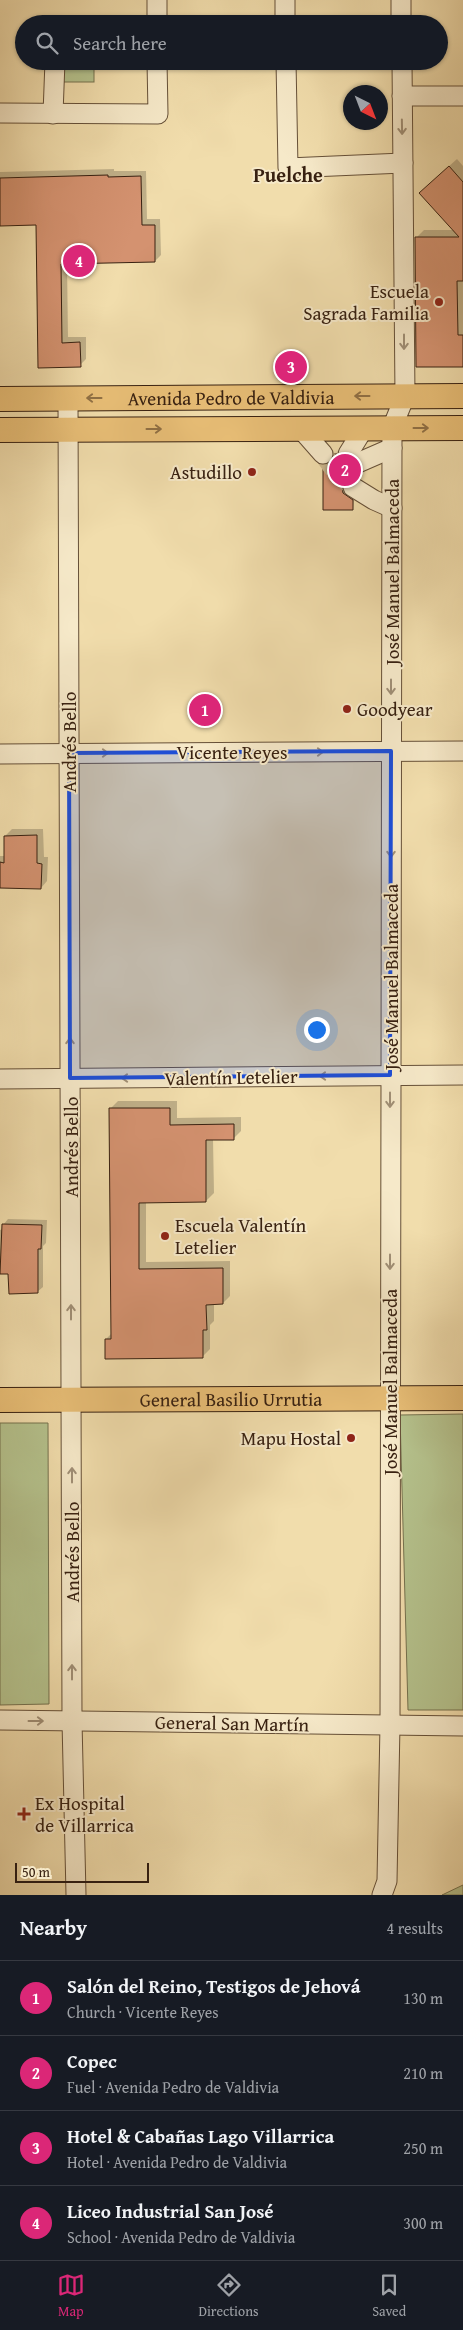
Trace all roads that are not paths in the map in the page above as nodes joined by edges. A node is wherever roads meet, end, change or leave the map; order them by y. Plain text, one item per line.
1 (157, 0) edge
2 (285, 0) edge
3 (401, 0) edge
4 (157, 15) edge
5 (285, 15) edge
6 (401, 15) edge
7 (55, 70) edge
8 (157, 70) edge
9 (286, 70) edge
10 (402, 70) edge
11 (402, 96) junction
12 (463, 96) edge
13 (0, 113) edge
14 (53, 114) junction
15 (403, 164) junction
16 (405, 396) junction
17 (463, 396) edge
18 (0, 399) edge
19 (68, 399) junction
20 (364, 428) junction
21 (463, 428) edge
22 (301, 429) junction
23 (0, 430) edge
24 (68, 430) junction
25 (392, 438) junction
26 (323, 454) tunnel mouth
27 (353, 487) tunnel mouth
28 (392, 508) junction
29 (391, 751) junction
30 (463, 751) edge
31 (69, 753) junction
32 (0, 754) edge
33 (390, 1075) junction
34 (463, 1075) edge
35 (70, 1078) junction
36 (0, 1079) edge
37 (390, 1398) junction
38 (463, 1398) edge
39 (0, 1400) edge
40 (72, 1400) junction
41 (0, 1720) edge
42 (72, 1721) junction
43 (390, 1725) junction
44 (463, 1726) edge
45 (76, 1895) edge
46 (382, 1895) edge

1 - 4 street
2 - 5 street
3 - 6 street
7 - 14 street
8 - 14 street
9 - 15 street
10 - 11 street, José Manuel Balmaceda
11 - 12 street
11 -> 15 street, José Manuel Balmaceda
13 - 14 street
15 -> 16 street, José Manuel Balmaceda
16 - 17 main road, Avenida Pedro de Valdivia
16 -> 19 main road, Avenida Pedro de Valdivia
16 - 25 street, José Manuel Balmaceda
18 - 19 main road, Avenida Pedro de Valdivia
19 - 24 street, Andrés Bello
20 - 22 main road, Avenida Pedro de Valdivia
20 - 25 main road, Avenida Pedro de Valdivia
20 - 25 street
25 -> 21 main road, Avenida Pedro de Valdivia
24 -> 22 main road, Avenida Pedro de Valdivia
22 - 26 street
23 - 24 main road, Avenida Pedro de Valdivia
24 - 31 street, Andrés Bello
25 - 28 street, José Manuel Balmaceda
27 - 28 street
28 -> 29 street, José Manuel Balmaceda
29 - 30 street, Vicente Reyes
31 -> 29 street, Vicente Reyes
29 -> 33 street, José Manuel Balmaceda
31 - 32 street, Vicente Reyes
35 -> 31 street, Andrés Bello
33 - 34 street, Valentín Letelier
33 -> 35 street, Valentín Letelier
33 -> 37 street, José Manuel Balmaceda
35 - 36 street, Valentín Letelier
40 -> 35 street, Andrés Bello
37 - 38 main road, General Basilio Urrutia
37 - 40 main road, General Basilio Urrutia
37 - 43 street, José Manuel Balmaceda
39 - 40 main road, General Basilio Urrutia
42 -> 40 street, Andrés Bello
41 -> 42 street, General San Martín
42 - 43 street, General San Martín
42 - 45 street, Andrés Bello
43 - 44 street, General San Martín
43 - 46 street, José Manuel Balmaceda

